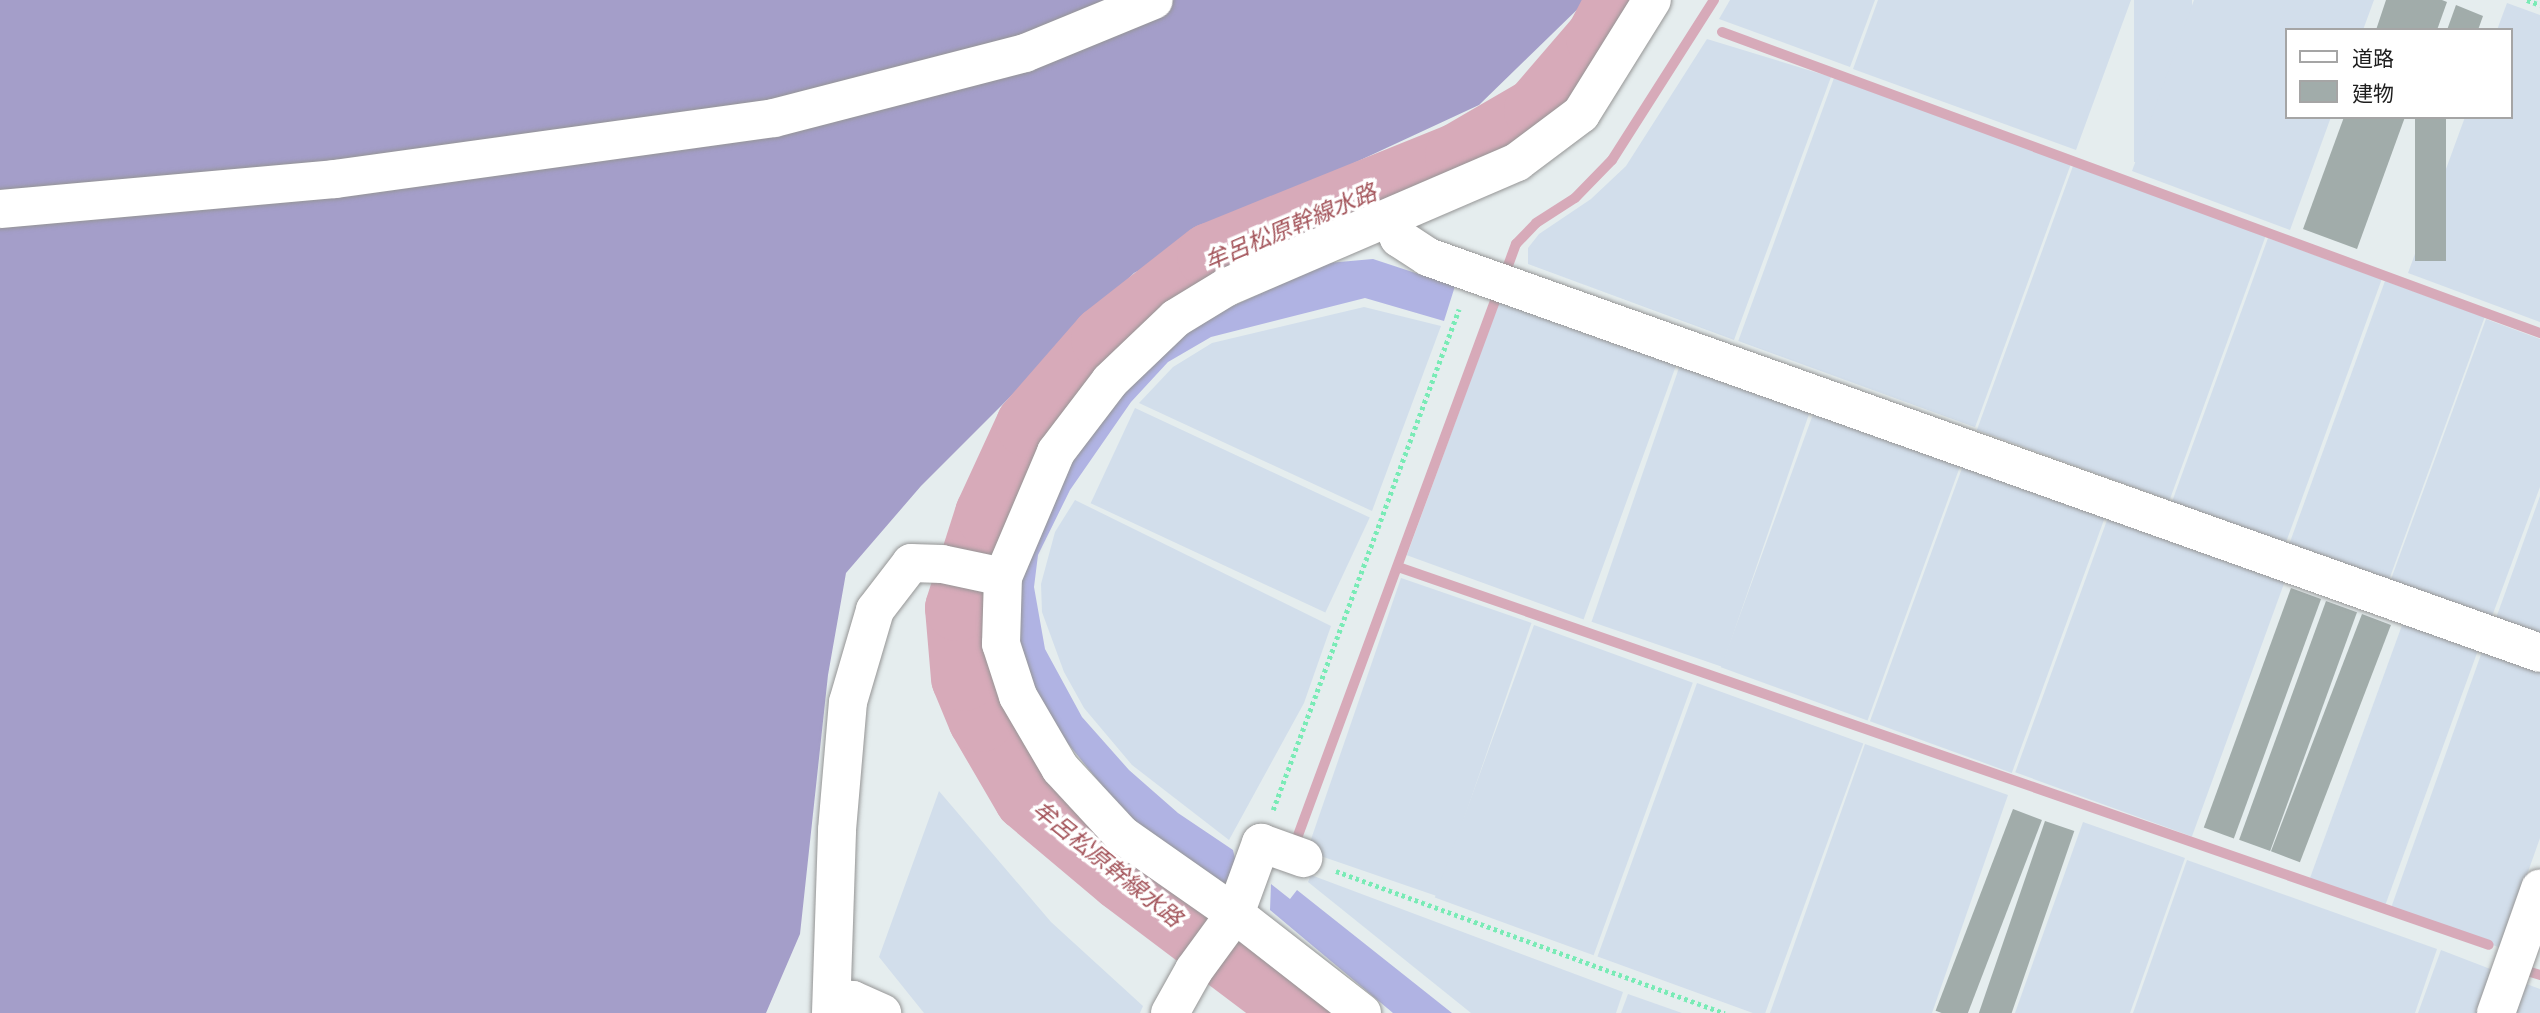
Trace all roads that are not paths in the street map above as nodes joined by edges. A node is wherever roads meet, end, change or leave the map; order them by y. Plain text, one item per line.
1 (1154, 0) edge
2 (1652, 0) edge
3 (0, 209) edge
4 (1390, 219) junction
5 (995, 575) junction
6 (2540, 653) edge
7 (1280, 850) road end
8 (2540, 889) edge
9 (1231, 921) junction
10 (832, 1006) edge
11 (882, 1013) edge
12 (1170, 1013) edge
13 (1362, 1013) edge
14 (2496, 1013) edge

1 - 3 street
2 - 4 street
4 - 5 street
4 - 6 street
5 - 9 street
5 - 10 street
7 - 9 street
8 - 14 street
9 - 12 street
9 - 13 street
10 - 11 street

